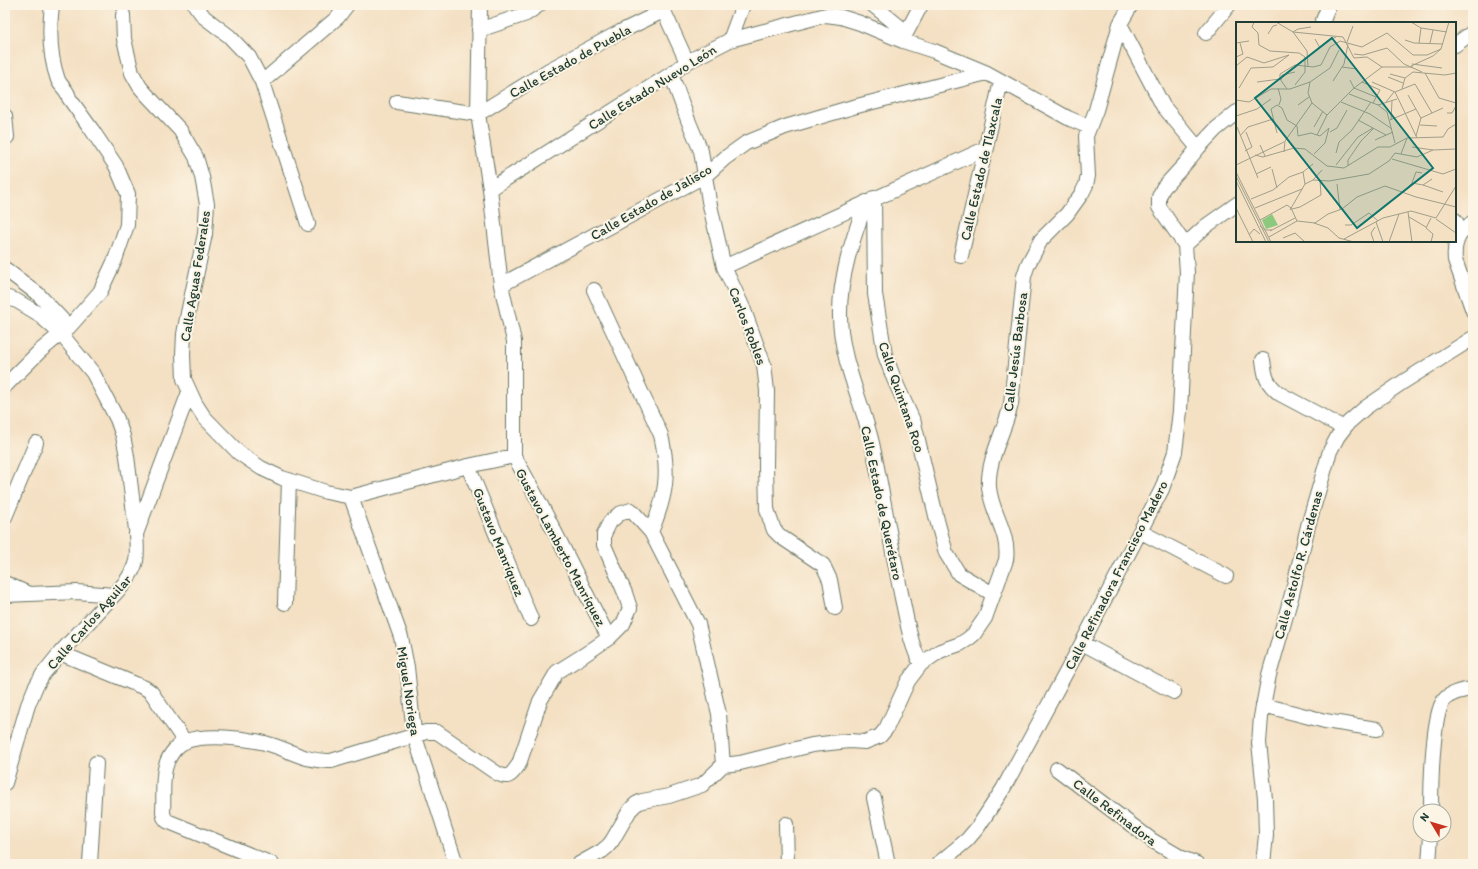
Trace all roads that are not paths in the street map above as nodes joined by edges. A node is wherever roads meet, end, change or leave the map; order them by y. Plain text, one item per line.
1 (52, 5) edge
2 (195, 5) edge
3 (347, 5) edge
4 (480, 5) edge
5 (539, 5) edge
6 (743, 5) edge
7 (873, 5) edge
8 (921, 5) edge
9 (1131, 5) edge
10 (1229, 5) edge
11 (1329, 5) edge
12 (662, 8) edge
13 (123, 15) dead end
14 (1322, 22) edge
15 (1120, 24) junction
16 (479, 30) junction
17 (1206, 33) dead end
18 (904, 37) junction
19 (730, 40) junction
20 (687, 62) junction
21 (987, 73) junction
22 (671, 74) junction
23 (1001, 81) junction
24 (262, 82) junction
25 (397, 102) dead end
26 (1236, 113) edge
27 (478, 114) junction
28 (5, 116) edge
29 (1089, 127) junction
30 (6, 137) edge
31 (987, 148) junction
32 (1198, 148) junction
33 (706, 174) junction
34 (490, 189) junction
35 (870, 200) junction
36 (1236, 205) edge
37 (1473, 222) edge
38 (308, 224) dead end
39 (1459, 226) edge
40 (1185, 245) junction
41 (961, 256) dead end
42 (724, 267) junction
43 (5, 269) edge
44 (502, 285) junction
45 (594, 290) dead end
46 (5, 297) edge
47 (1473, 311) edge
48 (65, 330) junction
49 (1473, 338) edge
50 (1263, 360) dead end
51 (5, 386) edge
52 (189, 392) junction
53 (1344, 428) junction
54 (36, 443) dead end
55 (514, 456) junction
56 (468, 466) junction
57 (289, 480) junction
58 (351, 497) junction
59 (5, 517) edge
60 (651, 532) junction
61 (1140, 532) junction
62 (136, 534) junction
63 (1226, 576) dead end
64 (5, 582) edge
65 (28, 593) junction
66 (993, 594) junction
67 (5, 595) edge
68 (114, 595) junction
69 (286, 603) dead end
70 (835, 608) dead end
71 (531, 619) dead end
72 (609, 638) junction
73 (1082, 643) junction
74 (60, 653) junction
75 (921, 664) junction
76 (1473, 689) edge
77 (1174, 692) dead end
78 (1263, 705) junction
79 (1377, 729) dead end
80 (415, 737) junction
81 (185, 742) junction
82 (96, 763) dead end
83 (723, 765) junction
84 (1057, 769) dead end
85 (5, 783) edge
86 (874, 798) dead end
87 (1431, 803) edge
88 (786, 824) dead end
89 (1430, 843) edge
90 (244, 859) edge
91 (90, 864) edge
92 (272, 864) edge
93 (456, 864) edge
94 (579, 864) edge
95 (787, 864) edge
96 (888, 864) edge
97 (939, 864) edge
98 (1197, 864) edge
99 (1263, 864) edge
100 (1429, 864) edge

1 - 48 street
2 - 24 street
3 - 24 street
4 - 16 street
5 - 16 street
6 - 19 street
7 - 18 street
8 - 18 street
9 - 15 street, Calle Jesús Barbosa
10 - 17 street
11 - 14 street
12 - 20 street
12 - 27 street, Calle Estado de Puebla
13 - 52 street, Calle Aguas Federales
15 - 29 street, Calle Jesús Barbosa
15 - 32 street
16 - 27 street
18 - 19 street, Calle Estado Nuevo León
18 - 21 street, Calle Estado Nuevo León
19 - 20 street, Calle Estado Nuevo León
20 - 22 street, Calle Estado Nuevo León
21 - 23 street, Calle Estado Nuevo León
21 - 33 street, Calle Estado de Jalisco
22 - 33 street, Carlos Robles
22 - 34 street, Calle Estado Nuevo León
23 - 29 street, Calle Estado Nuevo León
23 - 31 street, Calle Estado de Tlaxcala
24 - 38 street
25 - 27 street
26 - 32 street
27 - 34 street
28 - 30 street
29 - 66 street, Calle Jesús Barbosa
31 - 35 street
31 - 41 street, Calle Estado de Tlaxcala
32 - 40 street, Calle Refinadora Francisco Madero
33 - 42 street, Carlos Robles
33 - 44 street, Calle Estado de Jalisco
34 - 44 street
35 - 42 street
35 - 66 street, Calle Quintana Roo
35 - 75 street, Calle Estado de Querétaro
36 - 40 street
37 - 39 street
39 - 47 street
40 - 61 street, Calle Refinadora Francisco Madero
42 - 70 street, Carlos Robles
43 - 48 street
44 - 55 street
45 - 60 street
46 - 48 street
48 - 51 street
48 - 62 street
49 - 53 street, Calle Astolfo R. Cárdenas
50 - 53 street
52 - 57 street, Calle Aguas Federales
52 - 62 street, Calle Carlos Aguilar
53 - 78 street, Calle Astolfo R. Cárdenas
54 - 59 street
55 - 56 street
55 - 72 street, Gustavo Lamberto Manríquez
56 - 58 street
56 - 71 street, Gustavo Manríquez
57 - 58 street, Calle Aguas Federales
57 - 69 street
58 - 80 street, Miguel Noriega
60 - 72 street
60 - 83 street
61 - 63 street
61 - 73 street, Calle Refinadora Francisco Madero
62 - 68 street, Calle Carlos Aguilar
64 - 65 street
65 - 67 street
65 - 68 street
66 - 75 street, Calle Jesús Barbosa
68 - 74 street, Calle Carlos Aguilar
72 - 80 street
73 - 77 street
73 - 97 street, Calle Refinadora Francisco Madero
74 - 81 street
74 - 85 street, Calle Carlos Aguilar
75 - 83 street, Calle Jesús Barbosa
76 - 87 street
78 - 79 street
78 - 99 street, Calle Astolfo R. Cárdenas
80 - 81 street
80 - 93 street, Miguel Noriega
81 - 90 street
82 - 91 street
83 - 94 street
84 - 98 street, Calle Refinadora
86 - 96 street
88 - 95 street
89 - 100 street
90 - 92 street

